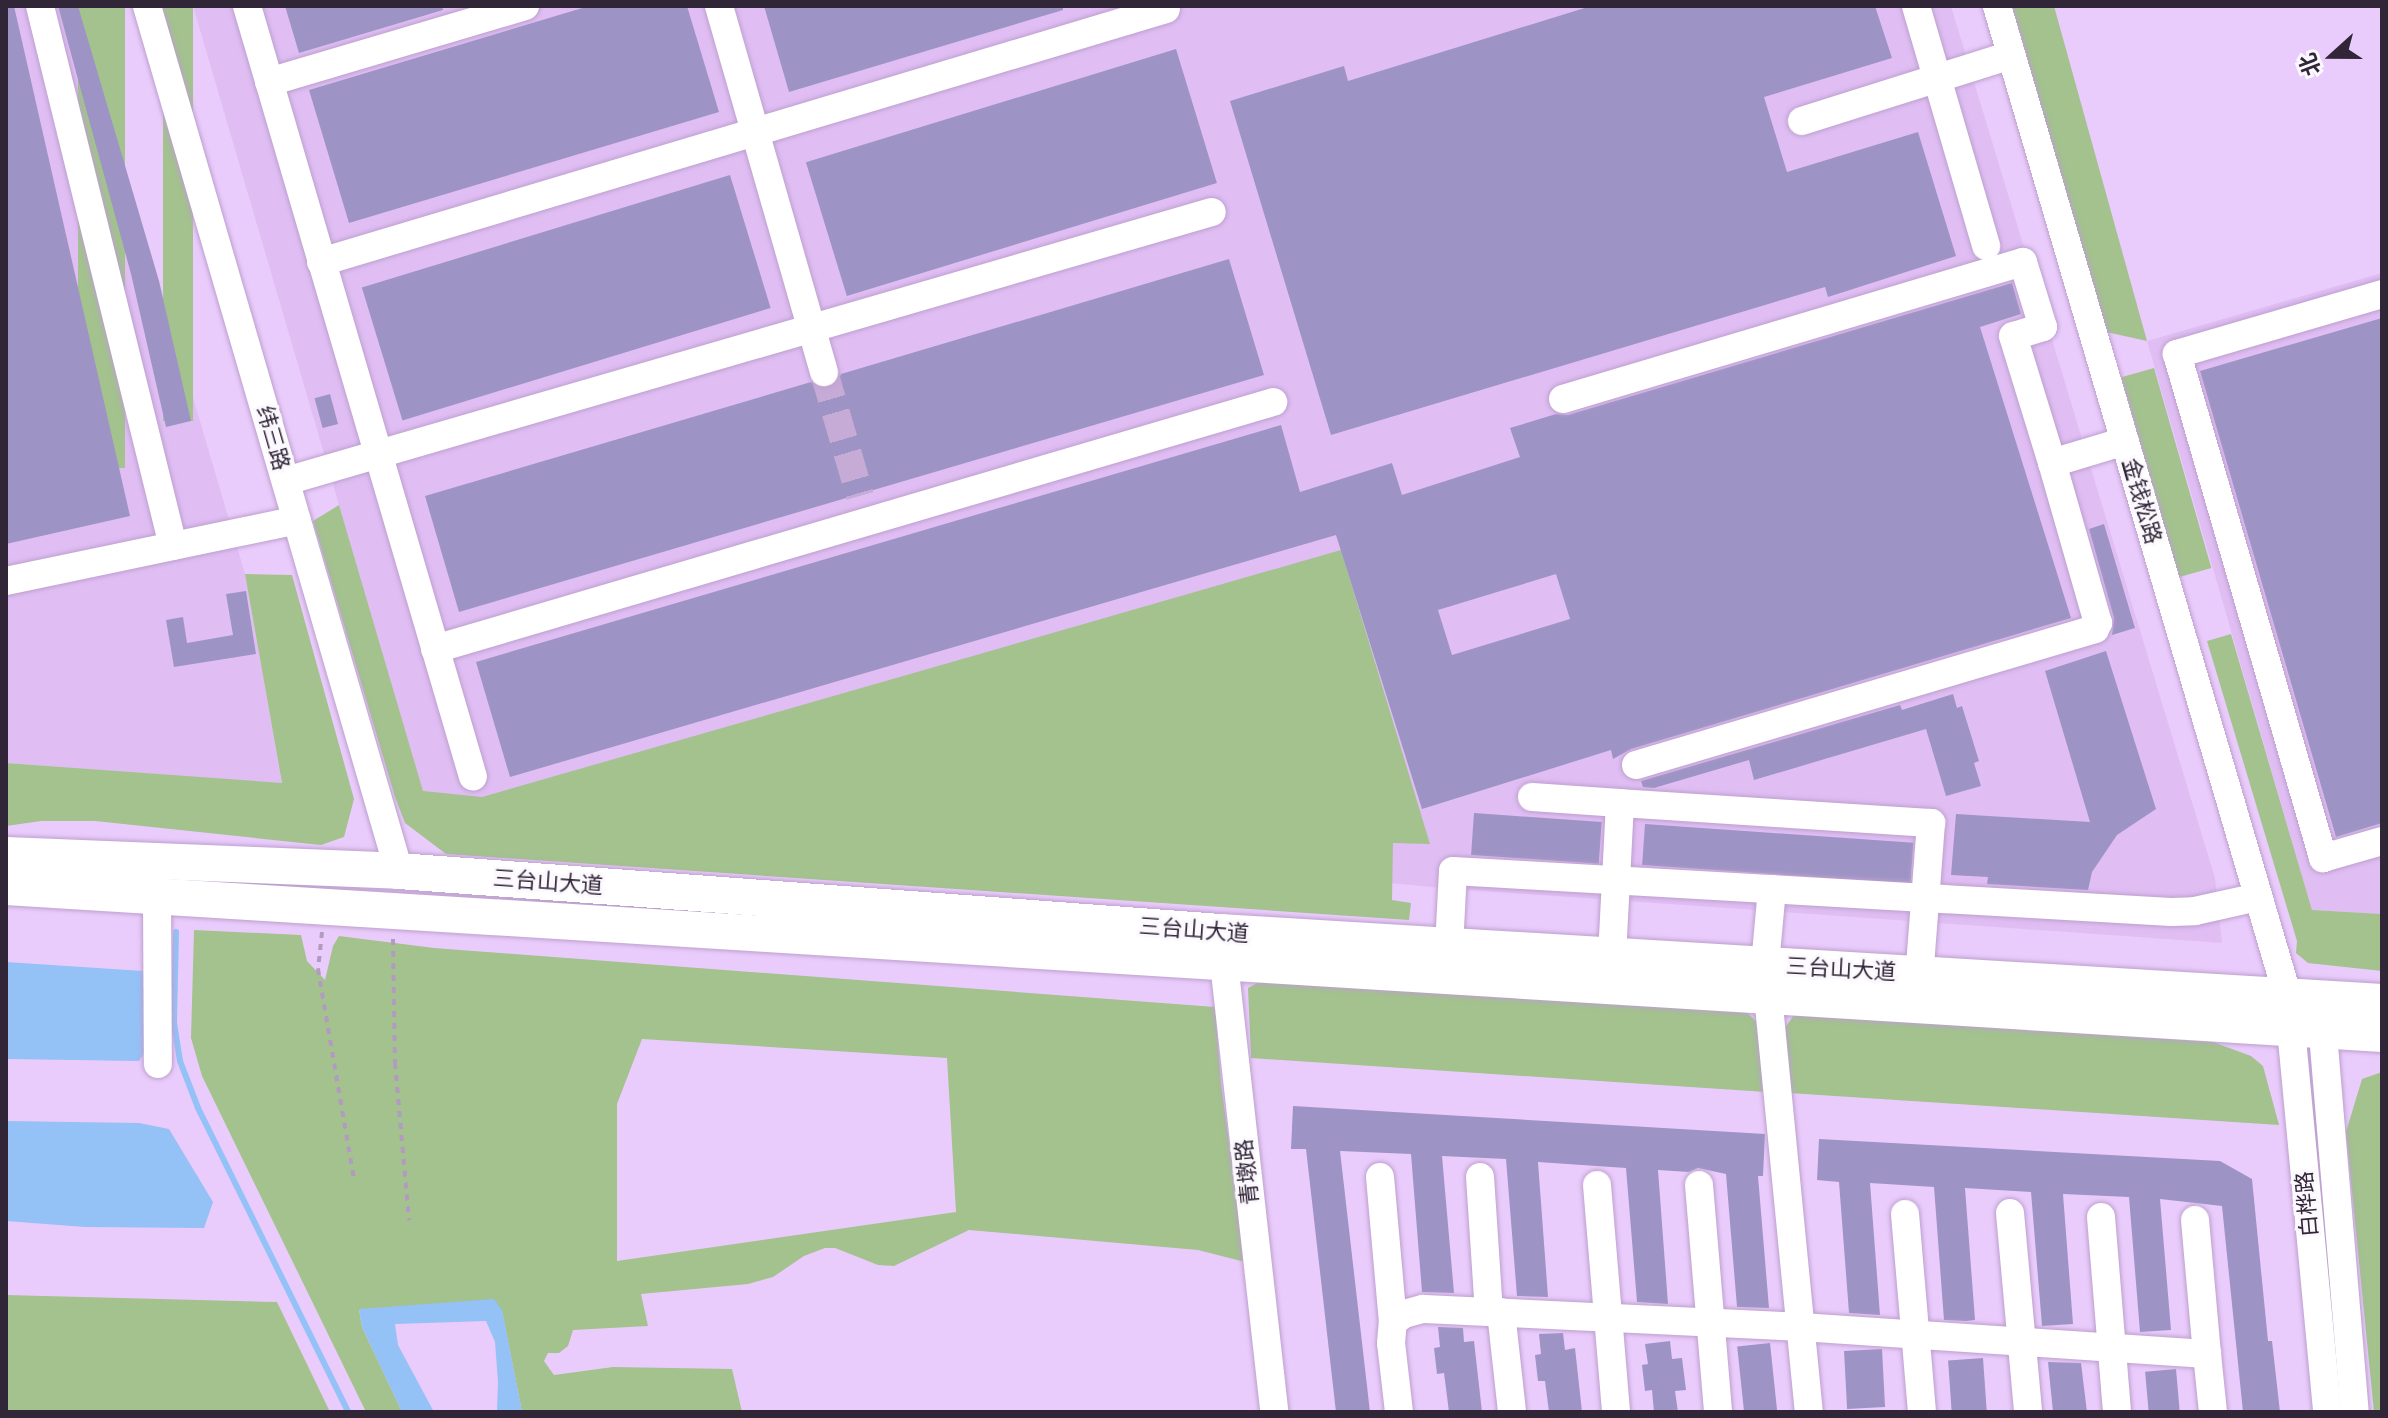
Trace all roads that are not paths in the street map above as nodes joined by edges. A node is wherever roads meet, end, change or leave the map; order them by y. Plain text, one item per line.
1 (40, 6) edge
2 (147, 6) edge
3 (247, 6) edge
4 (525, 6) edge
5 (719, 6) edge
6 (1916, 6) edge
7 (1997, 6) edge
8 (1166, 9) dead end
9 (2011, 55) junction
10 (1937, 78) junction
11 (269, 82) junction
12 (1802, 121) dead end
13 (755, 132) junction
14 (1212, 212) dead end
15 (1986, 246) dead end
16 (321, 262) junction
17 (2382, 294) edge
18 (811, 329) junction
19 (824, 372) tunnel mouth
20 (1563, 399) dead end
21 (1273, 402) dead end
22 (2125, 441) junction
23 (379, 457) junction
24 (2052, 463) junction
25 (286, 481) junction
26 (297, 520) junction
27 (173, 546) junction
28 (6, 581) edge
29 (435, 649) junction
30 (1636, 765) dead end
31 (473, 777) dead end
32 (1532, 797) dead end
33 (1620, 803) junction
34 (2382, 841) edge
35 (6, 855) edge
36 (399, 871) junction
37 (1615, 880) junction
38 (6, 887) edge
39 (1772, 889) junction
40 (2258, 897) junction
41 (157, 898) junction
42 (1924, 898) junction
43 (1222, 948) junction
44 (1448, 962) junction
45 (1611, 972) junction
46 (1766, 981) junction
47 (1919, 990) junction
48 (2382, 1002) edge
49 (2305, 1014) junction
50 (2382, 1034) edge
51 (158, 1064) dead end
52 (1380, 1177) dead end
53 (1480, 1177) dead end
54 (1597, 1185) dead end
55 (1699, 1185) dead end
56 (2010, 1213) dead end
57 (1905, 1214) dead end
58 (2101, 1217) dead end
59 (2195, 1220) dead end
60 (1495, 1312) junction
61 (1608, 1317) junction
62 (1393, 1322) junction
63 (1710, 1323) junction
64 (1800, 1327) junction
65 (1915, 1334) junction
66 (2021, 1342) junction
67 (2112, 1348) junction
68 (2207, 1354) junction
69 (1274, 1412) edge
70 (1399, 1412) edge
71 (1512, 1412) edge
72 (1616, 1412) edge
73 (1718, 1412) edge
74 (1809, 1412) edge
75 (1922, 1412) edge
76 (2028, 1412) edge
77 (2117, 1412) edge
78 (2213, 1412) edge
79 (2327, 1412) edge
80 (2355, 1412) edge

1 - 27 street
2 - 25 street, 纬三路
3 - 11 street
4 - 11 street
5 - 13 street
6 - 10 street
7 - 9 street, 金钱松路
8 - 13 street
9 - 10 street
9 - 22 street, 金钱松路
10 - 12 street
10 - 15 street
11 - 16 street
13 - 16 street
13 - 18 street
14 - 18 street
16 - 23 street
17 - 34 street
18 - 19 street
18 - 23 street
20 - 24 street
21 - 29 street
22 - 24 street
22 - 40 street, 金钱松路
23 - 25 street
23 - 29 street
24 - 30 street
25 - 26 street, 纬三路
26 - 27 street
26 - 36 street, 纬三路
27 - 28 street
29 - 31 street
32 - 33 street
33 - 37 street
33 - 42 street
35 - 36 main road, 三台山大道
36 - 43 main road, 三台山大道
37 - 39 street
37 - 44 street
37 - 45 street
38 - 41 main road, 三台山大道
39 - 42 street
39 - 46 street
40 - 42 street
40 - 49 street, 金钱松路
41 - 43 main road, 三台山大道
41 - 51 street
42 - 47 street
43 - 44 main road, 三台山大道
43 - 69 street, 青墩路
44 - 45 main road, 三台山大道
45 - 46 main road, 三台山大道
46 - 47 main road, 三台山大道
46 - 64 street
47 - 49 main road, 三台山大道
48 - 49 main road, 三台山大道
49 - 50 main road, 三台山大道
49 - 79 street, 白桦路
49 - 80 street, 白桦路
52 - 62 street
53 - 60 street
54 - 61 street
55 - 63 street
56 - 66 street
57 - 65 street
58 - 67 street
59 - 68 street
60 - 61 street
60 - 62 street
60 - 71 street
61 - 63 street
61 - 72 street
62 - 70 street
63 - 64 street
63 - 73 street
64 - 65 street
64 - 74 street
65 - 66 street
65 - 75 street
66 - 67 street
66 - 76 street
67 - 68 street
67 - 77 street
68 - 78 street

